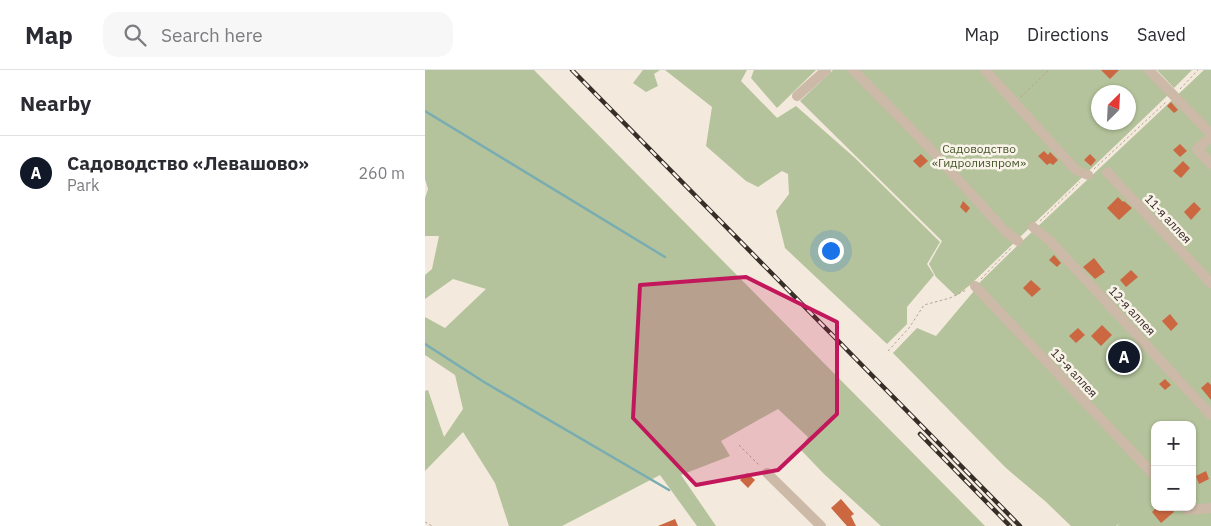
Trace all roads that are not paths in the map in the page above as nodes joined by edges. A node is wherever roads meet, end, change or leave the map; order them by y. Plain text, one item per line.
1 (853, 70) edge
2 (985, 70) edge
3 (1149, 70) edge
4 (822, 71) edge
5 (797, 96) dead end
6 (1211, 135) edge
7 (1211, 164) edge
8 (1107, 172) dead end
9 (1088, 175) road end
10 (1033, 227) road end
11 (1018, 241) road end
12 (1211, 283) edge
13 (975, 286) road end
14 (1211, 415) edge
15 (1151, 472) edge
16 (767, 473) road end
17 (1211, 508) edge
18 (1196, 509) edge
19 (821, 526) edge

1 - 11 street
2 - 9 street
3 - 6 street
4 - 5 street
6 - 7 street
8 - 12 street, 11-я аллея
10 - 14 street, 12-я аллея
13 - 15 street, 13-я аллея
16 - 19 street
17 - 18 street

